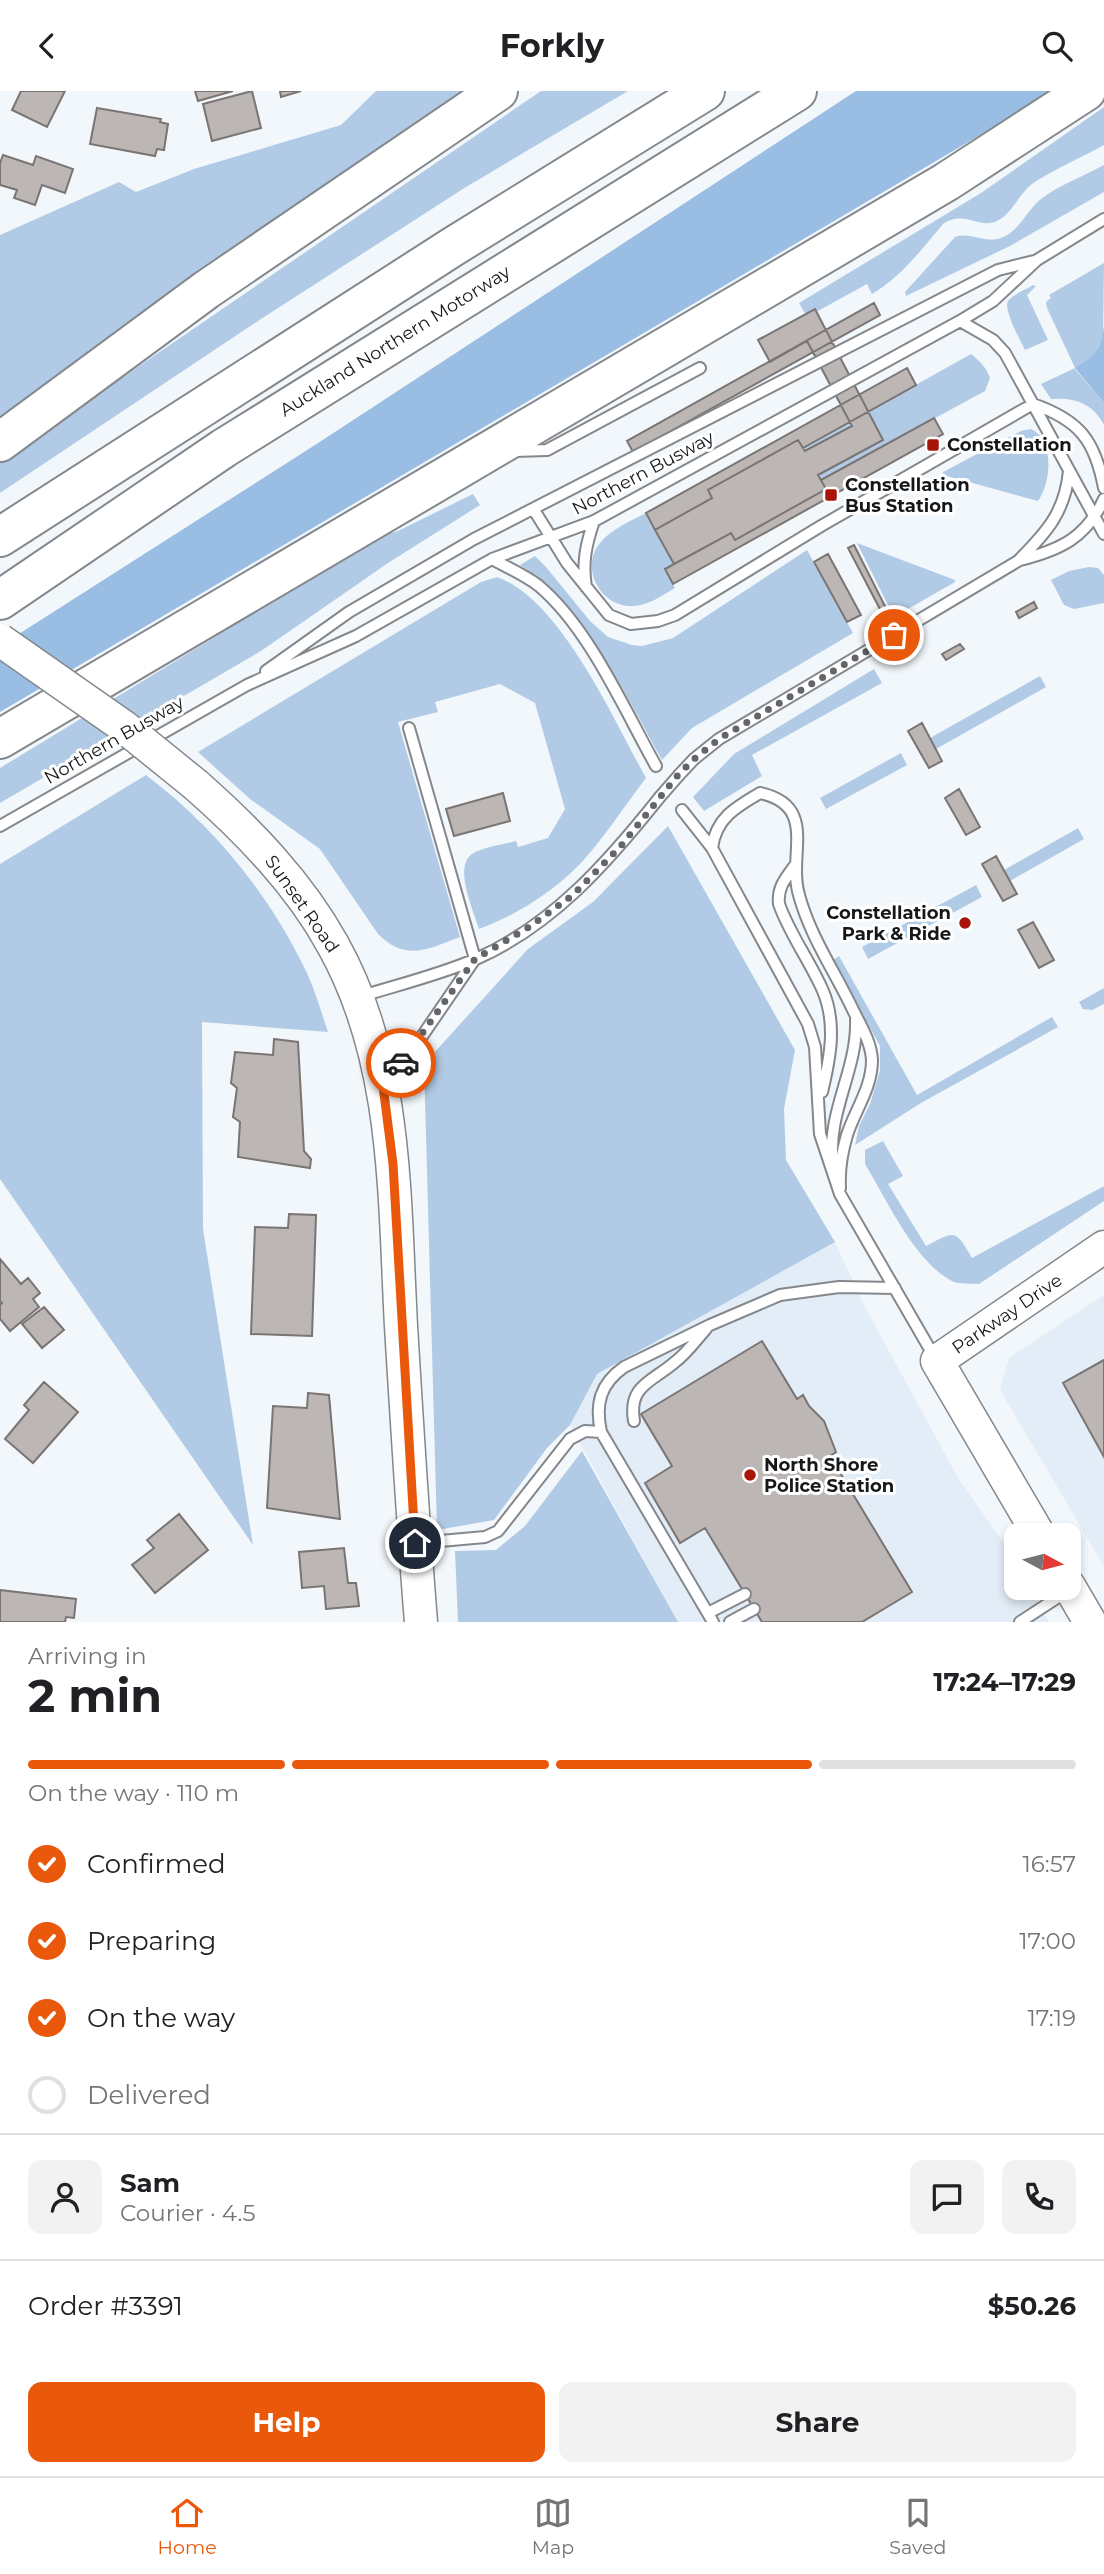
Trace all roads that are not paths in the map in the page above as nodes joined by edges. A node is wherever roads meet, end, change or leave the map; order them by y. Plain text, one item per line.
1 (498, 91) edge
2 (705, 91) edge
3 (797, 91) edge
4 (1086, 91) edge
5 (1104, 219) edge
6 (1041, 257) junction
7 (960, 321) junction
8 (700, 368) dead end
9 (1033, 404) junction
10 (0, 442) edge
11 (486, 452) junction
12 (1069, 471) junction
13 (1104, 488) edge
14 (1104, 499) edge
15 (534, 510) junction
16 (1095, 518) junction
17 (594, 521) junction
18 (1104, 534) edge
19 (0, 537) edge
20 (550, 537) junction
21 (492, 559) junction
22 (1018, 561) junction
23 (587, 589) junction
24 (0, 600) edge
25 (0, 640) edge
26 (247, 685) junction
27 (409, 728) dead end
28 (0, 739) edge
29 (656, 766) dead end
30 (682, 810) dead end
31 (0, 826) edge
32 (712, 848) junction
33 (796, 865) junction
34 (475, 959) junction
35 (356, 998) junction
36 (856, 1017) junction
37 (383, 1086) junction
38 (819, 1104) junction
39 (840, 1194) junction
40 (1104, 1247) edge
41 (895, 1288) junction
42 (710, 1325) junction
43 (937, 1361) junction
44 (634, 1422) dead end
45 (601, 1432) junction
46 (1032, 1523) edge
47 (415, 1543) junction
48 (745, 1594) dead end
49 (1052, 1600) edge
50 (1077, 1600) edge
51 (754, 1609) dead end
52 (710, 1618) edge
53 (421, 1622) edge
54 (730, 1622) edge
55 (1020, 1622) edge
56 (1090, 1622) edge

1 - 10 highway
2 - 19 highway
3 - 24 highway, Auckland Northern Motorway
4 - 11 highway
5 - 6 lane, Northern Busway
6 - 7 lane, Northern Busway
6 - 15 lane, Northern Busway
7 - 9 lane
7 - 17 lane, Northern Busway
8 - 11 lane
9 - 12 lane
9 - 13 lane
9 - 23 lane
11 - 28 highway
12 - 16 lane
12 - 22 lane
14 - 16 lane
15 - 20 lane
15 - 26 lane, Northern Busway
16 - 18 lane
16 - 22 lane
17 - 20 lane, Northern Busway
17 - 23 lane
20 - 21 lane, Northern Busway
20 - 23 lane
21 - 26 lane, Northern Busway
21 - 29 lane
22 - 34 lane, bridge
25 - 35 main road, Sunset Road, bridge
26 - 31 lane, Northern Busway
27 - 34 lane
30 - 32 lane
32 - 33 lane
32 - 38 lane
33 - 36 lane
33 - 38 lane
34 - 35 lane
34 - 37 lane
35 - 37 main road, Sunset Road
36 - 39 lane
36 - 39 lane
37 - 47 main road, Sunset Road
38 - 39 lane
39 - 41 lane
40 - 43 main road, Parkway Drive
41 - 42 lane
41 - 43 lane
42 - 44 lane
42 - 45 lane
43 - 46 main road, Parkway Drive
45 - 47 lane
45 - 52 lane
47 - 53 main road, Sunset Road
48 - 52 lane
49 - 55 lane
50 - 56 main road
51 - 54 lane

